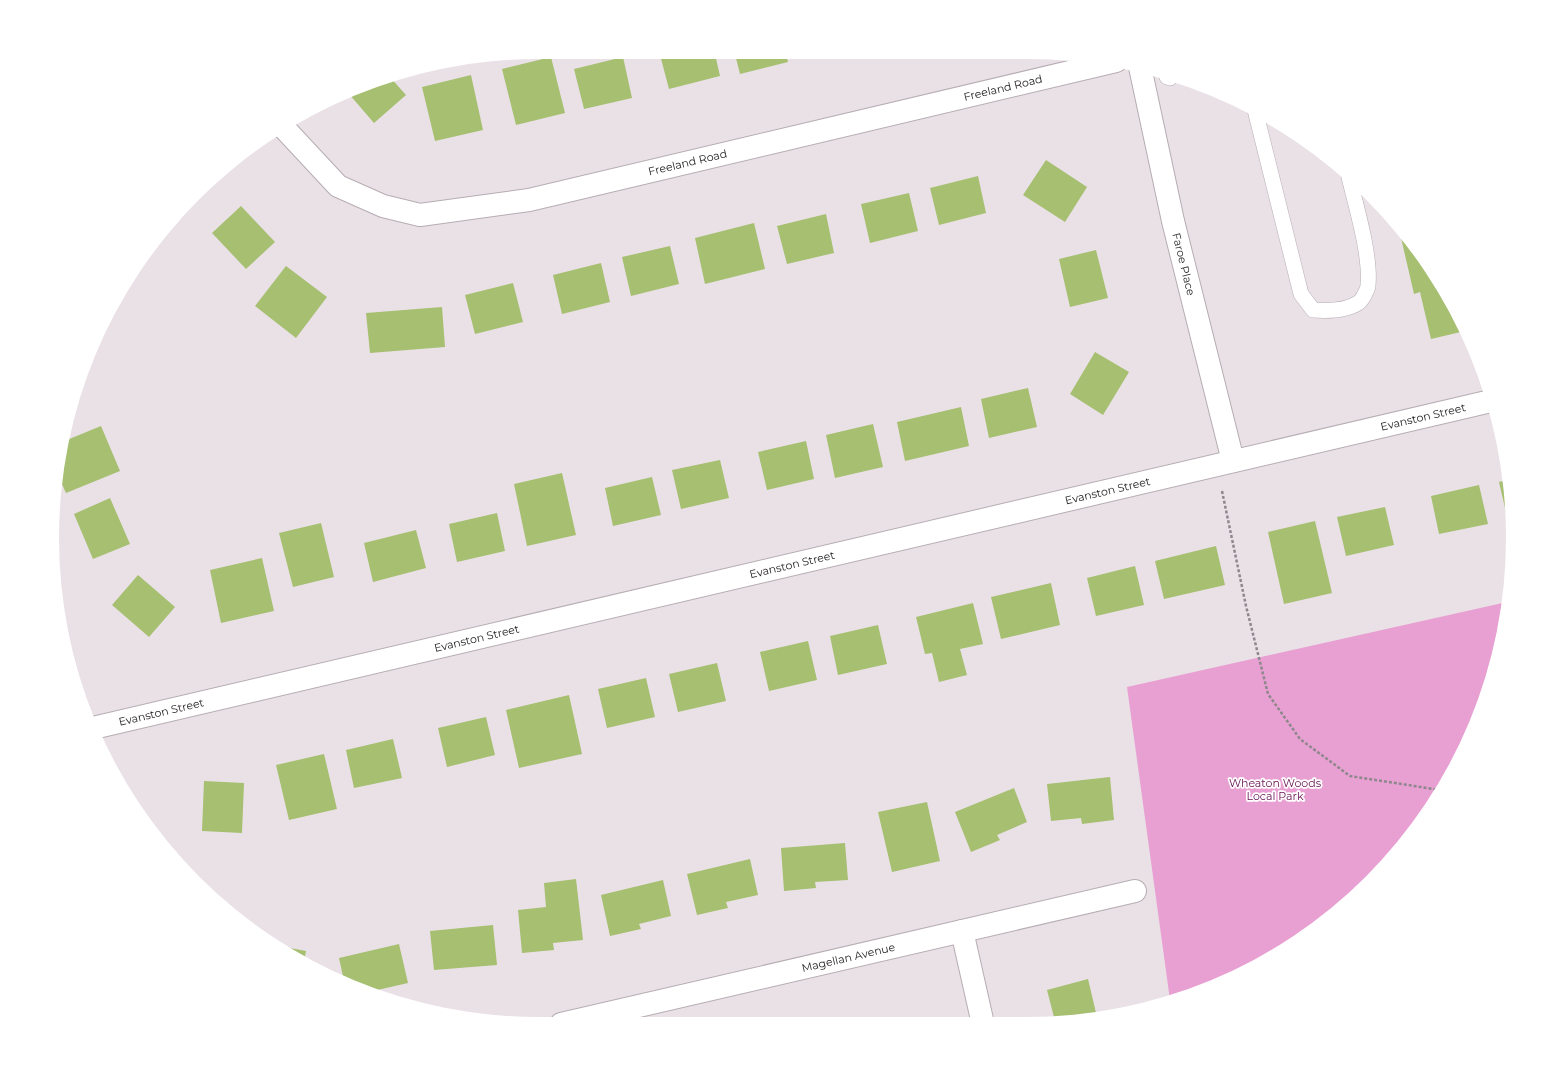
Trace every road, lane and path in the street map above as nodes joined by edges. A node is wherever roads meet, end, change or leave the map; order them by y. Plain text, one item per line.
1 (1100, 65) edge
2 (1141, 73) edge
3 (1257, 118) edge
4 (286, 131) edge
5 (1351, 185) edge
6 (1486, 402) edge
7 (1225, 462) junction
8 (98, 727) edge
9 (1435, 789) edge
10 (1135, 891) dead end
11 (962, 931) junction
12 (591, 1017) edge
13 (981, 1017) edge

1 - 4 street, Freeland Road
2 - 7 street, Faroe Place
3 - 5 lane
6 - 7 street, Evanston Street
7 - 8 street, Evanston Street
7 - 9 path
10 - 11 street, Magellan Avenue
11 - 12 street, Magellan Avenue
11 - 13 street

